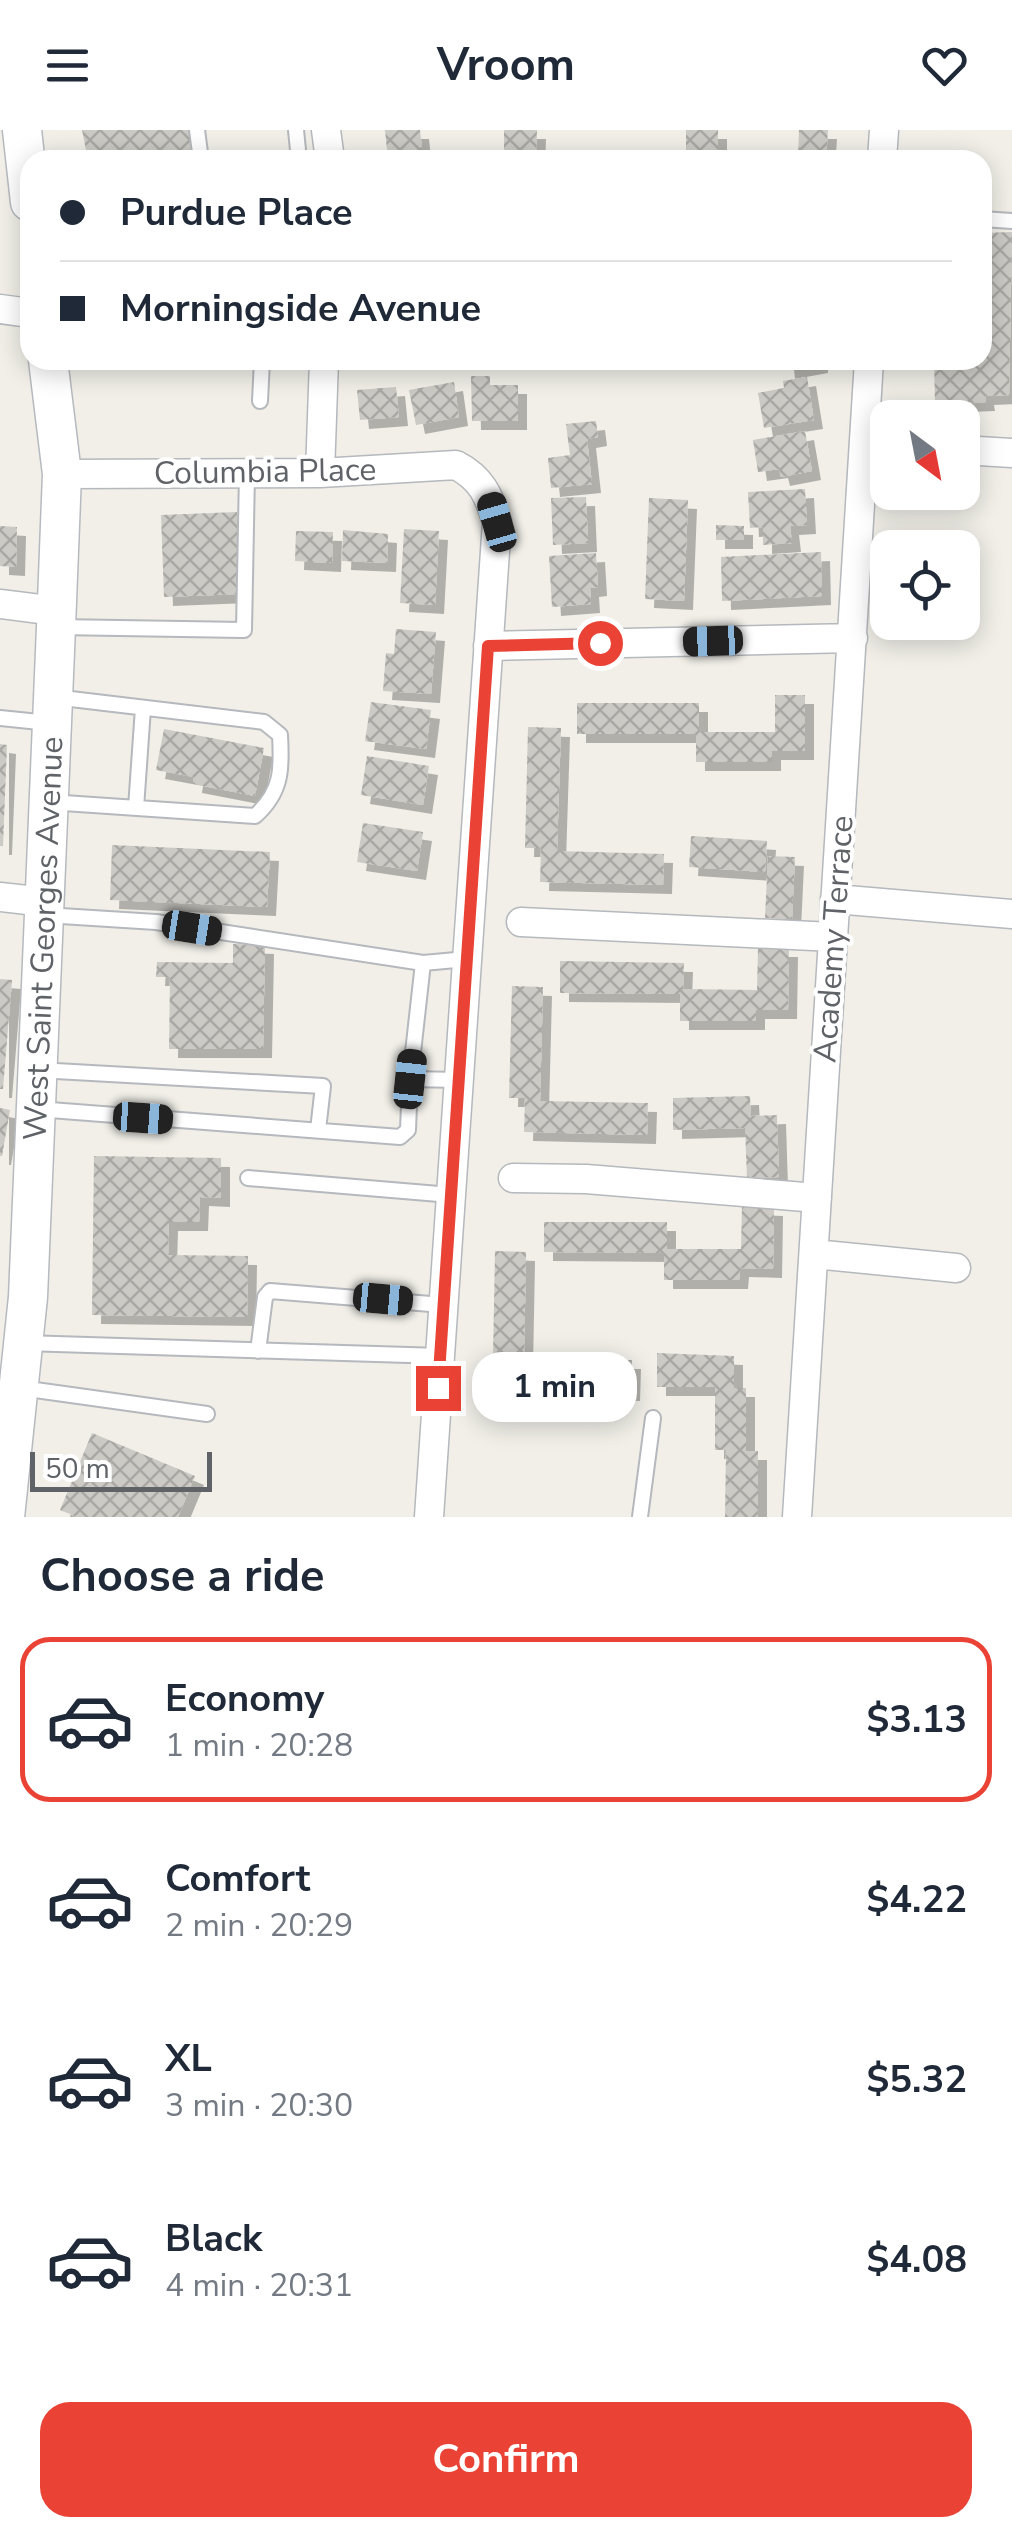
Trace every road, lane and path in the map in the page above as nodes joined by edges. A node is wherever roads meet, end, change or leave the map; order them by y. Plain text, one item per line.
1 (49, 370) edge
2 (262, 370) edge
3 (324, 370) edge
4 (870, 370) edge
5 (872, 400) edge
6 (260, 401) dead end
7 (980, 451) edge
8 (1012, 453) edge
9 (247, 473) junction
10 (320, 473) junction
11 (62, 474) junction
12 (870, 495) edge
13 (0, 604) edge
14 (56, 619) junction
15 (853, 638) junction
16 (488, 646) junction
17 (143, 708) junction
18 (52, 710) junction
19 (0, 718) edge
20 (49, 802) junction
21 (136, 808) junction
22 (0, 896) edge
23 (836, 899) junction
24 (44, 908) junction
25 (1012, 914) edge
26 (522, 922) dead end
27 (833, 937) junction
28 (467, 959) junction
29 (424, 963) junction
30 (38, 1070) junction
31 (410, 1079) junction
32 (458, 1080) junction
33 (36, 1108) junction
34 (318, 1130) junction
35 (248, 1178) dead end
36 (513, 1178) dead end
37 (451, 1195) junction
38 (817, 1198) junction
39 (814, 1254) junction
40 (956, 1268) dead end
41 (443, 1305) junction
42 (24, 1344) junction
43 (258, 1350) junction
44 (440, 1356) junction
45 (21, 1388) junction
46 (207, 1414) dead end
47 (653, 1418) dead end
48 (2, 1517) edge
49 (429, 1517) edge
50 (640, 1517) edge
51 (798, 1517) edge

1 - 11 main road, West Saint Georges Avenue
2 - 6 lane
3 - 10 street
4 - 5 street, Academy Terrace
7 - 8 street
9 - 10 street, Columbia Place
9 - 11 street, Columbia Place
9 - 14 lane
10 - 16 street, Columbia Place
11 - 14 main road, West Saint Georges Avenue
12 - 15 street, Academy Terrace
13 - 14 street
14 - 18 main road, West Saint Georges Avenue
15 - 16 street
15 - 23 street, Academy Terrace
16 - 28 street
17 - 18 lane
17 - 21 lane
17 - 21 lane
18 - 19 lane
18 - 20 main road, West Saint Georges Avenue
20 - 21 lane
20 - 24 main road, West Saint Georges Avenue
22 - 24 street
23 - 25 street
23 - 27 street, Academy Terrace
24 - 29 lane
24 - 30 main road, West Saint Georges Avenue
26 - 27 street
27 - 38 street, Academy Terrace
28 - 29 lane
28 - 32 street
29 - 31 lane
30 - 33 main road, West Saint Georges Avenue
30 - 34 lane
31 - 32 lane
31 - 34 lane
32 - 37 street
33 - 34 lane
33 - 42 main road, West Saint Georges Avenue
35 - 37 lane
36 - 38 street
37 - 41 street
38 - 39 street, Academy Terrace
39 - 40 street
39 - 51 street, Academy Terrace
41 - 43 lane
41 - 44 street
42 - 43 lane
42 - 45 main road, West Saint Georges Avenue
43 - 44 lane
44 - 49 street
45 - 46 lane
45 - 48 main road, West Saint Georges Avenue
47 - 50 lane

